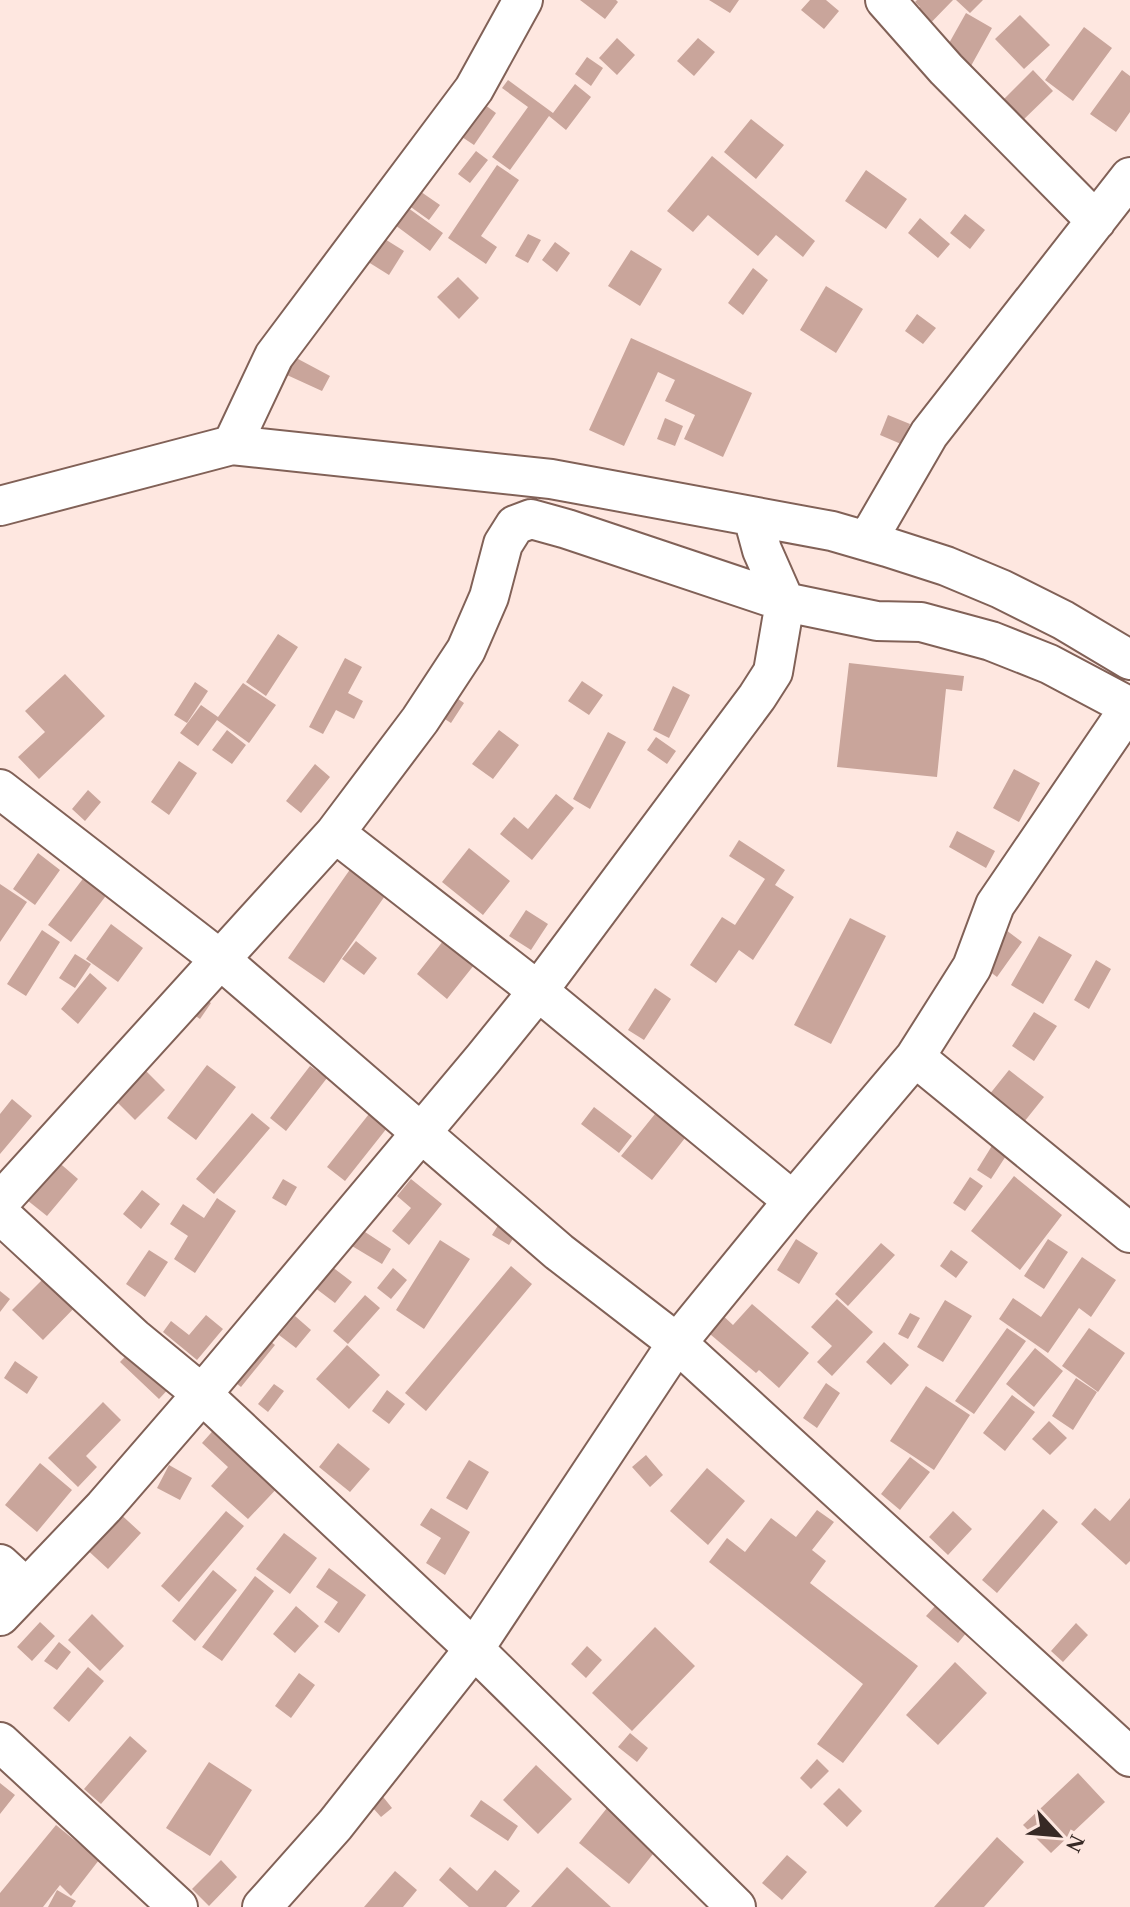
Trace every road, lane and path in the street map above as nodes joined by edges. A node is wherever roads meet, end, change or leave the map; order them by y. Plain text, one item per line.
1 (523, 0) edge
2 (906, 8) edge
3 (1130, 177) edge
4 (1096, 221) junction
5 (232, 445) junction
6 (0, 506) edge
7 (753, 517) junction
8 (867, 541) junction
9 (785, 602) junction
10 (1130, 660) edge
11 (1130, 707) edge
12 (0, 789) edge
13 (335, 833) junction
14 (221, 960) junction
15 (538, 991) junction
16 (915, 1057) junction
17 (420, 1134) junction
18 (793, 1201) junction
19 (0, 1202) edge
20 (0, 1214) edge
21 (1130, 1233) edge
22 (677, 1343) junction
23 (202, 1394) junction
24 (13, 1575) edge
25 (0, 1616) edge
26 (474, 1649) junction
27 (0, 1742) edge
28 (1130, 1757) edge
29 (178, 1907) edge
30 (262, 1907) edge
31 (736, 1907) edge

1 - 5 street
2 - 4 street
3 - 4 street
4 - 8 street
5 - 6 street
5 - 7 street
7 - 8 street
7 - 9 street
8 - 10 street
9 - 11 street
9 - 13 street
9 - 15 street
11 - 16 street
12 - 14 street
13 - 14 street
13 - 15 street
14 - 17 street
14 - 19 street
15 - 17 street
15 - 18 street
16 - 18 street
16 - 21 street
17 - 22 street
17 - 23 street
18 - 22 street
20 - 23 street
22 - 26 street
22 - 28 street
23 - 24 street
23 - 26 street
24 - 25 street
26 - 30 street
26 - 31 street
27 - 29 street

